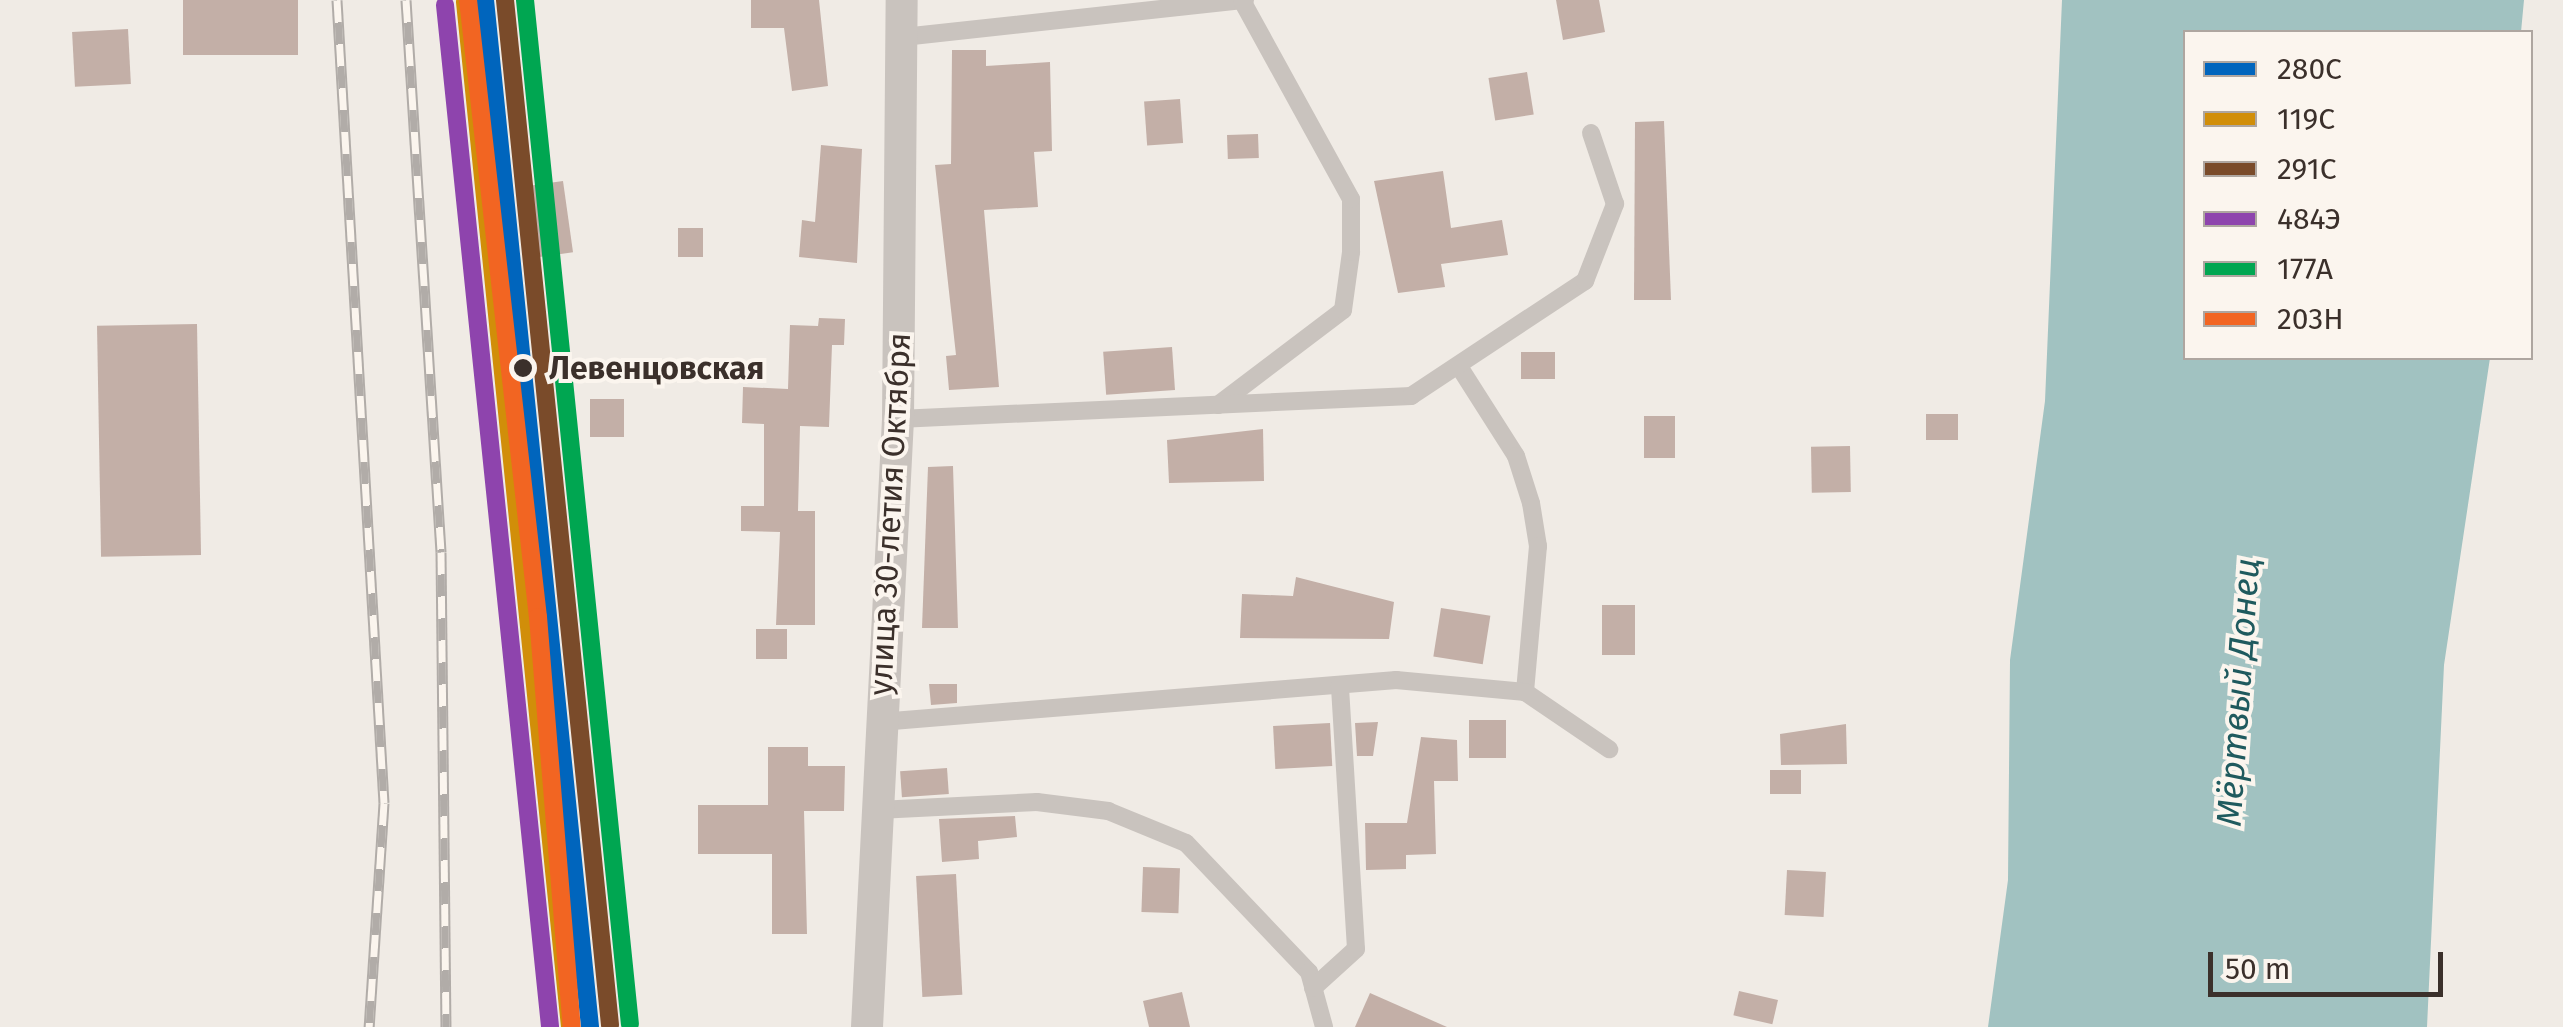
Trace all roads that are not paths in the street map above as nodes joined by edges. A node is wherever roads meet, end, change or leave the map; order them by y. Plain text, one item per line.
1 (902, 0) edge
2 (1244, 0) edge
3 (902, 37) junction
4 (1591, 133) dead end
5 (1460, 368) junction
6 (1218, 405) junction
7 (898, 419) junction
8 (1340, 685) junction
9 (1525, 692) junction
10 (880, 722) junction
11 (1609, 749) dead end
12 (878, 810) junction
13 (1314, 988) junction
14 (867, 1027) edge
15 (1324, 1027) edge

1 - 3 street, улица 30-летия Октября
2 - 3 lane
2 - 6 lane
3 - 7 street, улица 30-летия Октября
4 - 5 lane
5 - 6 lane
5 - 9 lane
6 - 7 lane
7 - 10 street, улица 30-летия Октября
8 - 9 lane
8 - 10 lane
8 - 13 lane
9 - 11 lane
10 - 12 street, улица 30-летия Октября
12 - 13 lane
12 - 14 street, улица 30-летия Октября
13 - 15 lane

